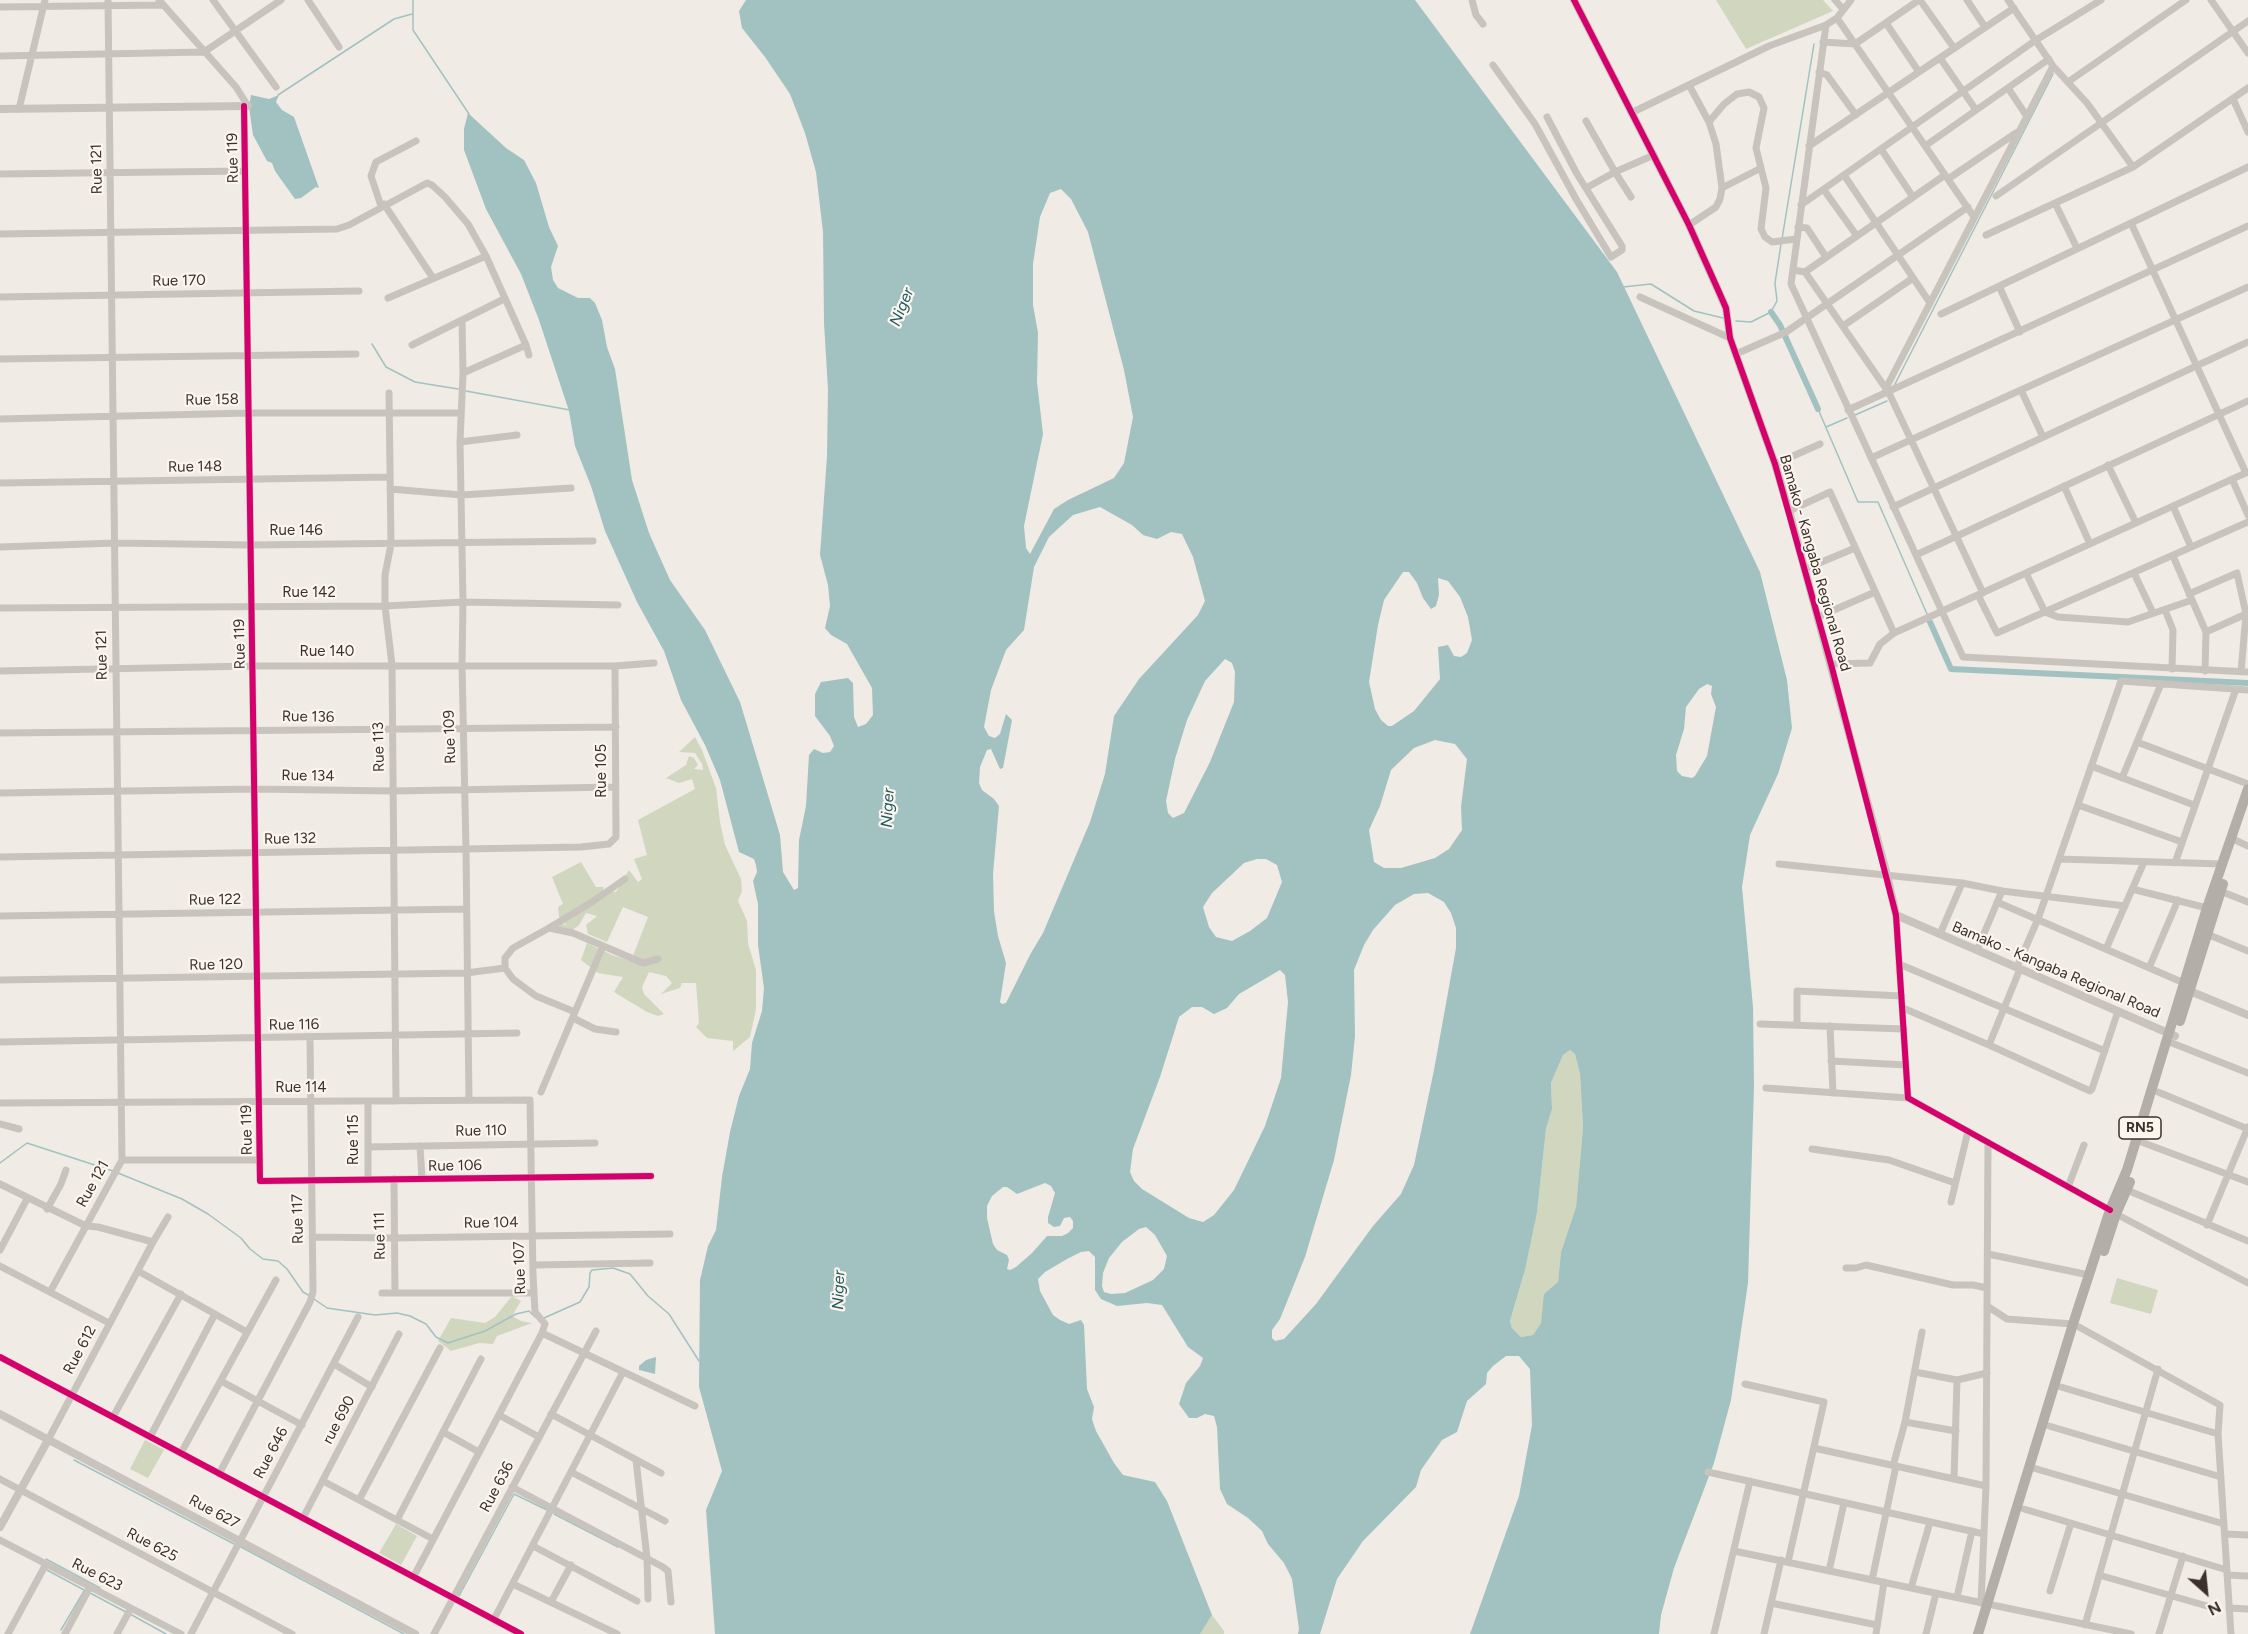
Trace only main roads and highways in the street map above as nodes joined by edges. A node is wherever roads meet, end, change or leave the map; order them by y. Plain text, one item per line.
1 (2248, 789) edge
2 (2248, 810) edge
3 (2234, 840) junction
4 (2185, 987) junction
5 (2172, 1037) junction
6 (2139, 1141) junction
7 (2113, 1212) junction
8 (2076, 1325) junction
9 (2033, 1468) junction
10 (1987, 1604) junction
11 (1978, 1634) edge
12 (1985, 1634) edge

1 - 3 highway, RN5
2 - 3 highway, RN5
3 - 4 highway, RN5
3 - 4 highway, RN5
4 - 5 highway, RN5
5 - 6 highway, RN5
5 - 6 highway, RN5
6 - 7 highway, RN5
6 - 7 highway, RN5
7 - 8 highway, RN5
7 - 8 highway, RN5
8 - 9 highway, RN5
8 - 9 highway, RN5
9 - 10 highway, RN5
9 - 10 highway, RN5
10 - 11 highway, RN5
10 - 12 highway, RN5

